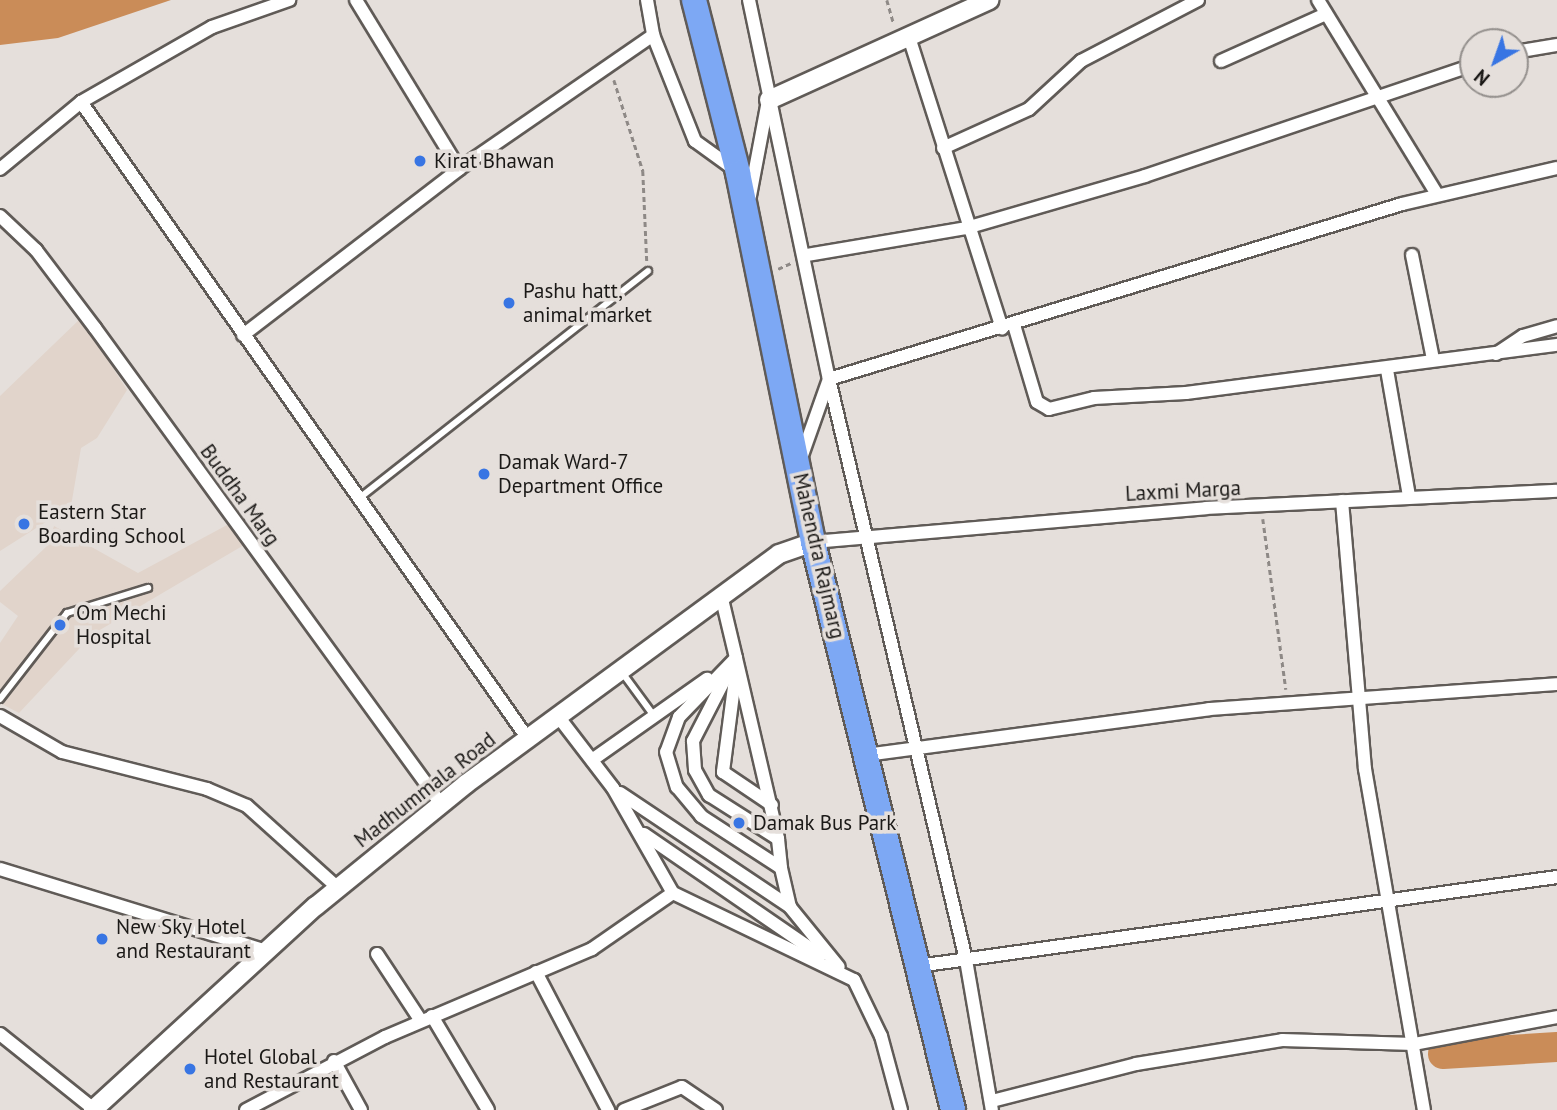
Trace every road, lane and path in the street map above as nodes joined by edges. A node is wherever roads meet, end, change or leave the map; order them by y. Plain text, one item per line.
1 (289, 0) edge
2 (356, 0) edge
3 (647, 0) edge
4 (694, 0) edge
5 (749, 0) edge
6 (887, 0) edge
7 (989, 0) edge
8 (1198, 0) edge
9 (1318, 0) edge
10 (1326, 14) junction
11 (653, 35) junction
12 (904, 39) junction
13 (1557, 45) edge
14 (1529, 50) edge
15 (1221, 61) dead end
16 (609, 66) junction
17 (1459, 69) edge
18 (1375, 96) junction
19 (769, 100) junction
20 (81, 102) junction
21 (943, 148) junction
22 (1557, 168) edge
23 (0, 169) edge
24 (459, 170) junction
25 (738, 173) junction
26 (1437, 194) junction
27 (0, 216) edge
28 (966, 229) junction
29 (746, 231) junction
30 (807, 255) junction
31 (1412, 255) dead end
32 (648, 271) joint
33 (757, 279) junction
34 (1557, 326) edge
35 (1008, 327) junction
36 (243, 335) junction
37 (1557, 345) edge
38 (1496, 354) junction
39 (1433, 359) junction
40 (1387, 370) junction
41 (829, 379) junction
42 (798, 468) junction
43 (1557, 491) edge
44 (362, 496) junction
45 (1409, 496) junction
46 (1342, 500) junction
47 (1262, 506) junction
48 (868, 536) junction
49 (813, 542) junction
50 (148, 588) dead end
51 (721, 595) junction
52 (736, 658) junction
53 (620, 670) junction
54 (1557, 684) edge
55 (0, 699) edge
56 (1358, 699) junction
57 (1288, 703) junction
58 (557, 715) junction
59 (0, 716) edge
60 (655, 718) junction
61 (528, 739) junction
62 (915, 745) junction
63 (866, 755) junction
64 (592, 760) junction
65 (613, 788) junction
66 (441, 804) junction
67 (772, 805) junction
68 (641, 832) junction
69 (778, 839) junction
70 (0, 869) edge
71 (781, 869) junction
72 (1557, 877) edge
73 (338, 888) junction
74 (673, 893) junction
75 (1386, 901) junction
76 (790, 907) junction
77 (266, 951) junction
78 (377, 954) dead end
79 (966, 960) junction
80 (918, 966) junction
81 (842, 970) junction
82 (536, 972) junction
83 (1557, 1017) edge
84 (426, 1019) junction
85 (0, 1034) edge
86 (1414, 1044) junction
87 (334, 1061) junction
88 (992, 1106) edge
89 (94, 1110) edge
90 (246, 1110) edge
91 (362, 1110) edge
92 (488, 1110) edge
93 (608, 1110) edge
94 (624, 1110) edge
95 (716, 1110) edge
96 (901, 1110) edge
97 (953, 1110) edge
98 (1424, 1110) edge

1 - 20 street
2 - 24 street
3 - 11 street
4 - 25 highway, Mahendra Rajmarg
5 - 19 street
6 - 12 path
7 - 12 street
8 - 21 street
9 - 10 street
10 - 15 street
10 - 18 street
11 - 16 street
11 - 25 street
12 - 19 street
12 - 21 street
13 - 14 street
16 - 24 street
16 - 32 path
17 - 18 street
18 - 26 street
18 - 28 street
19 - 29 street
19 - 30 street
20 - 23 street
20 - 36 street
21 - 28 street
22 - 26 street
24 - 36 street
25 - 29 highway, Mahendra Rajmarg
26 - 35 street
27 - 66 street, Buddha Marg
28 - 30 street
28 - 35 street
29 - 33 highway, Mahendra Rajmarg
30 - 33 path
30 - 41 street
31 - 39 street
32 - 44 lane
33 - 42 highway, Mahendra Rajmarg
34 - 38 street
35 - 40 street
35 - 41 street
36 - 44 street
37 - 38 street
38 - 39 street
39 - 40 street
40 - 45 street
41 - 42 street
41 - 48 street
42 - 49 highway, Mahendra Rajmarg
43 - 45 street, Laxmi Marga
44 - 61 street
45 - 46 street, Laxmi Marga
46 - 47 street, Laxmi Marga
46 - 56 street
47 - 48 street, Laxmi Marga
47 - 57 path
48 - 49 street, Laxmi Marga
48 - 62 street
49 - 51 street, Madhummala Road
49 - 63 highway, Mahendra Rajmarg
50 - 55 lane
51 - 52 street
51 - 53 street, Madhummala Road
52 - 60 street
52 - 67 street
52 - 67 street
52 - 69 street
52 - 71 street
53 - 58 street, Madhummala Road
53 - 60 lane
54 - 56 street
56 - 57 street
56 - 75 street
57 - 62 street
58 - 61 street, Madhummala Road
58 - 64 street
59 - 73 street
60 - 64 street
61 - 66 street, Madhummala Road
62 - 63 street
62 - 79 street
63 - 80 highway, Mahendra Rajmarg
64 - 65 street
65 - 68 street
65 - 76 street
66 - 73 street, Madhummala Road
67 - 69 street
68 - 74 street
68 - 81 street
69 - 71 street
70 - 77 street
71 - 76 street
72 - 75 street
73 - 77 street, Madhummala Road
74 - 81 street
74 - 82 street
75 - 79 street
75 - 86 street
76 - 81 street
77 - 89 street, Madhummala Road
78 - 84 street
79 - 80 street
79 - 88 street
80 - 97 highway, Mahendra Rajmarg
81 - 96 street
82 - 84 street
82 - 93 street
83 - 86 street
84 - 87 street
84 - 92 street
85 - 89 street
86 - 88 street
86 - 98 street
87 - 90 street
87 - 91 street
94 - 95 street

